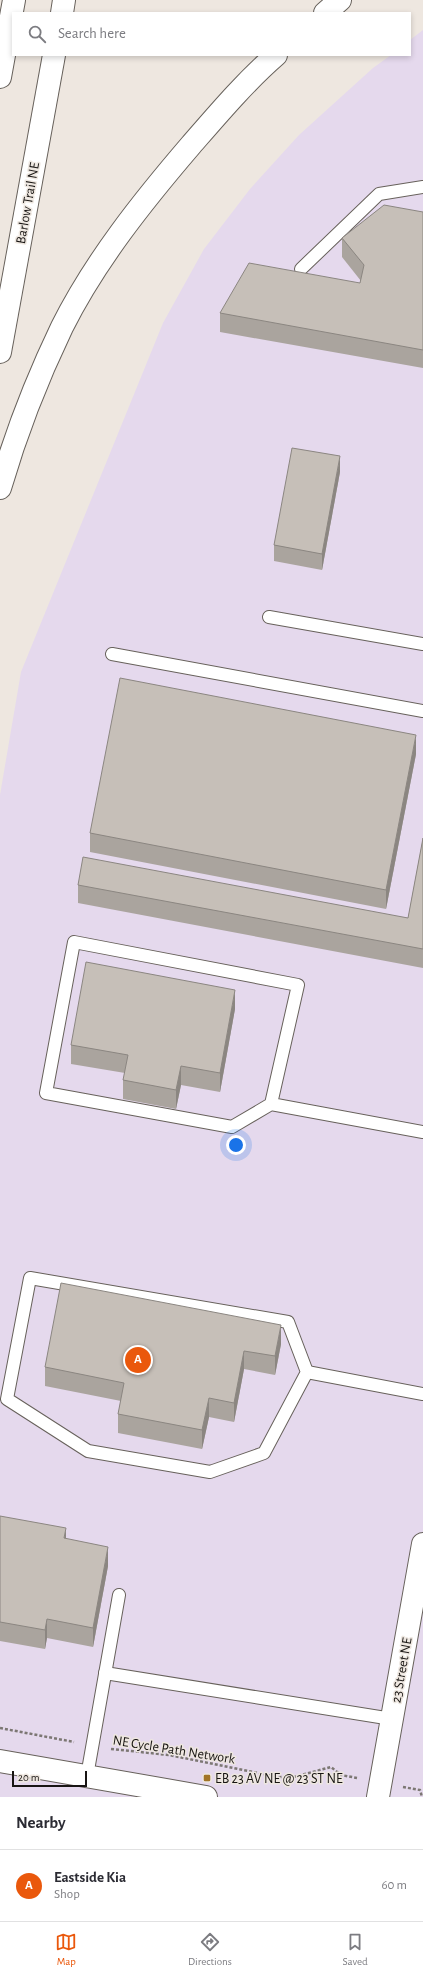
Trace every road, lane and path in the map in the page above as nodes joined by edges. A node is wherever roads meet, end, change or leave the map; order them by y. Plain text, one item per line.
1 (14, 0) edge
2 (64, 0) edge
3 (340, 0) edge
4 (62, 12) edge
5 (326, 12) edge
6 (54, 56) edge
7 (275, 56) edge
8 (0, 76) edge
9 (423, 187) edge
10 (301, 269) dead end
11 (0, 352) edge
12 (0, 488) edge
13 (269, 617) dead end
14 (423, 644) edge
15 (112, 654) dead end
16 (423, 711) edge
17 (271, 1104) junction
18 (423, 1132) edge
19 (307, 1372) junction
20 (423, 1394) edge
21 (423, 1544) edge
22 (119, 1595) dead end
23 (105, 1673) junction
24 (392, 1718) junction
25 (0, 1728) edge
26 (92, 1746) junction
27 (0, 1761) edge
28 (341, 1775) dead end
29 (87, 1776) junction
30 (412, 1788) dead end
31 (206, 1797) edge
32 (378, 1797) edge
33 (422, 1797) edge

1 - 8 main road
2 - 4 main road
3 - 5 main road
6 - 11 main road, Barlow Trail NE
7 - 12 main road
9 - 10 lane
13 - 14 lane
15 - 16 lane
17 - 17 lane
17 - 18 lane
19 - 19 lane
19 - 20 lane
21 - 24 main road, 23 Street NE
22 - 23 lane
23 - 24 lane
23 - 26 lane
24 - 32 main road, 23 Street NE
25 - 26 path, NE Cycle Path Network
26 - 28 path, NE Cycle Path Network
26 - 29 lane
27 - 29 main road
29 - 31 main road
30 - 33 path

